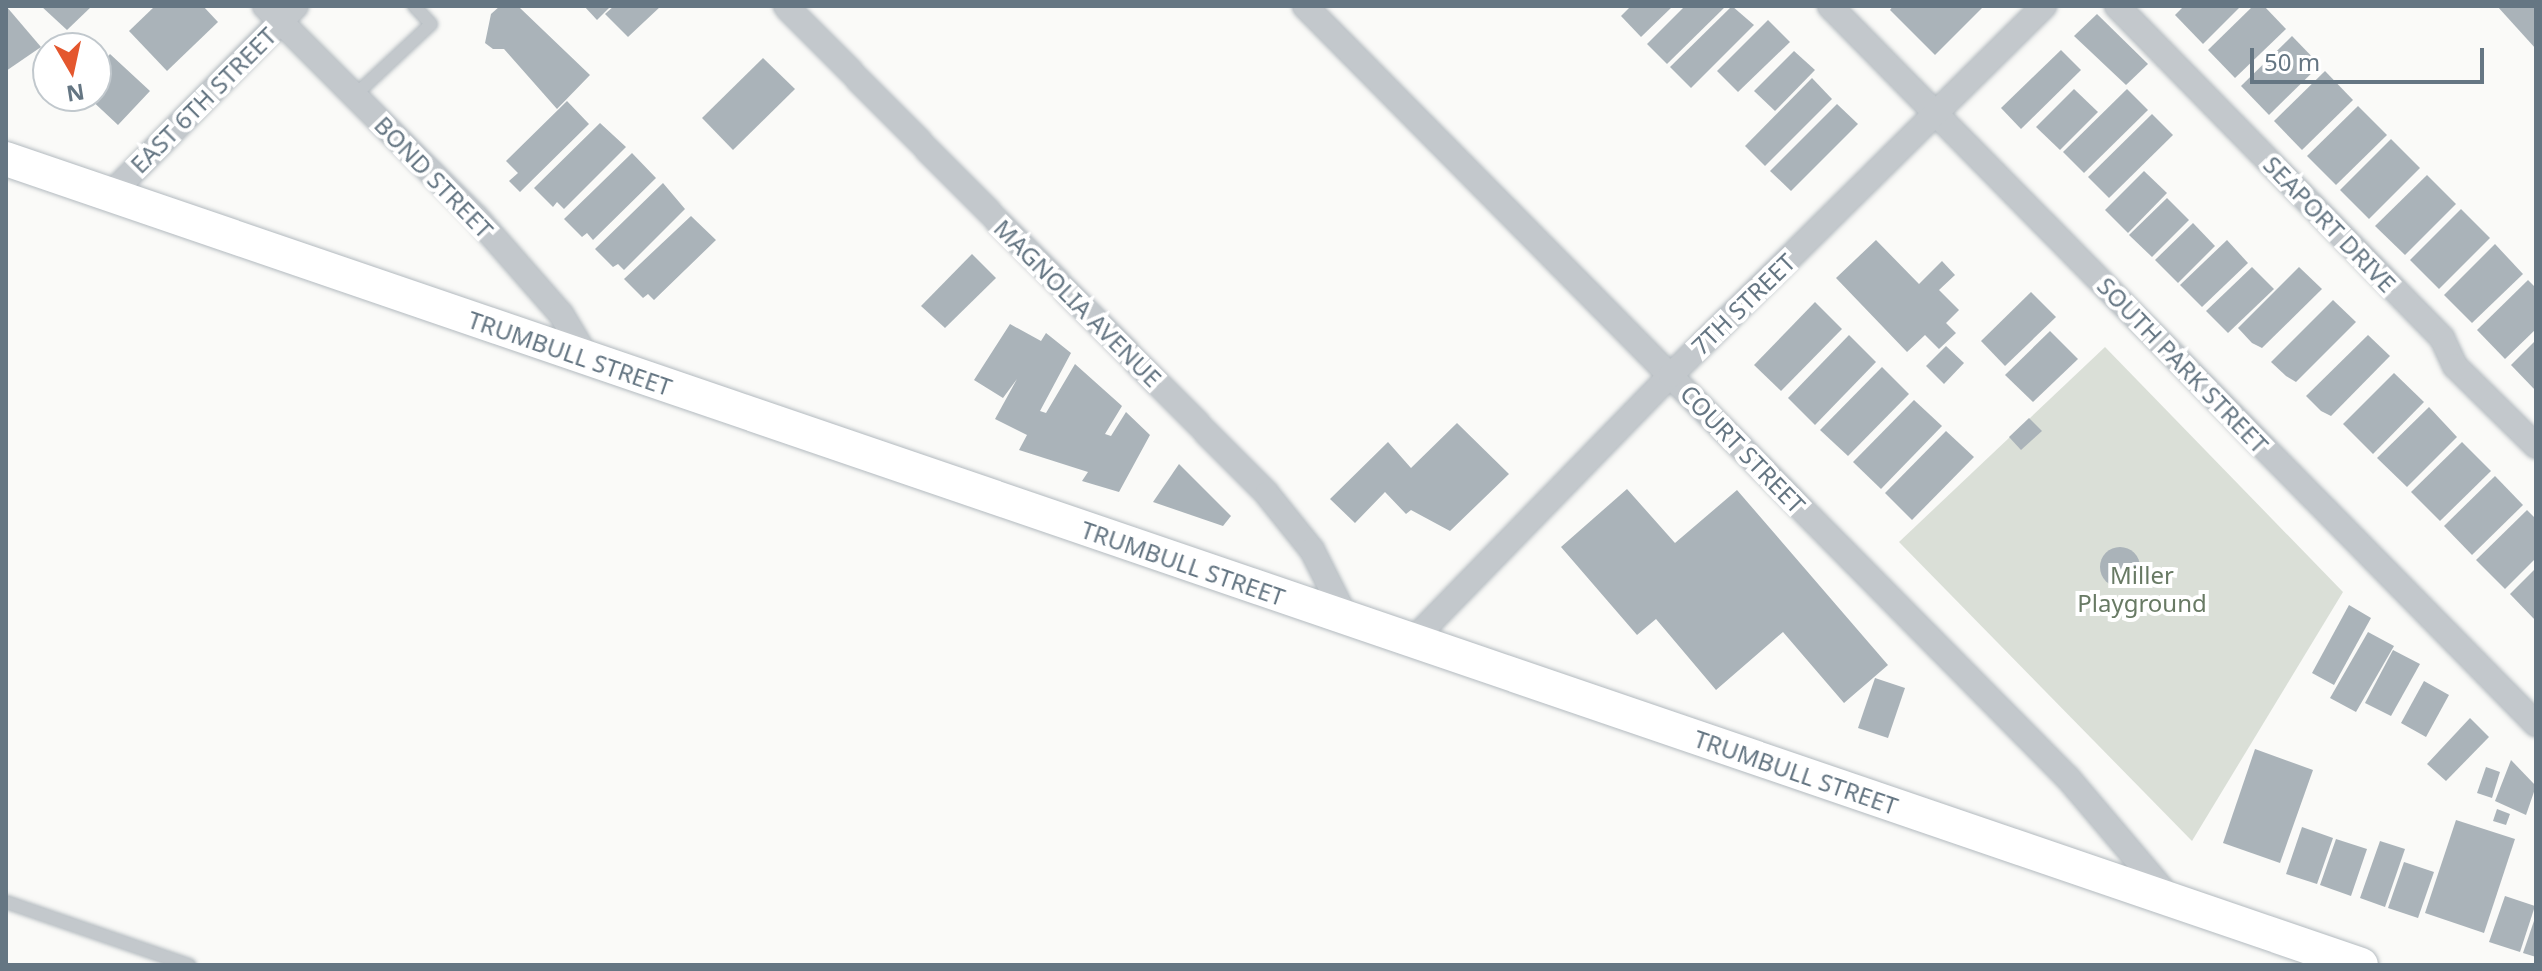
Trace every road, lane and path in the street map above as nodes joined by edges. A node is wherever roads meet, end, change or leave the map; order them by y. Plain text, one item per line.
1 (414, 6) edge
2 (786, 6) edge
3 (1305, 6) edge
4 (1830, 6) edge
5 (2044, 6) edge
6 (2117, 6) edge
7 (281, 11) edge
8 (354, 96) junction
9 (1938, 114) junction
10 (6, 159) edge
11 (110, 195) junction
12 (588, 359) junction
13 (1671, 375) junction
14 (2536, 446) edge
15 (1346, 618) junction
16 (1413, 640) junction
17 (2536, 724) edge
18 (2171, 900) junction
19 (6, 902) edge
20 (189, 965) edge
21 (2361, 965) edge

1 - 8 lane
2 - 15 street, MAGNOLIA AVENUE
3 - 13 street, COURT STREET
4 - 9 street, SOUTH PARK STREET
5 - 9 street, 7TH STREET
6 - 14 street, SEAPORT DRIVE
7 - 8 street, BOND STREET
7 - 11 street, EAST 6TH STREET
8 - 12 street, BOND STREET
9 - 13 street, 7TH STREET
9 - 17 street, SOUTH PARK STREET
10 - 11 street, TRUMBULL STREET
11 - 12 street, TRUMBULL STREET
12 - 15 street, TRUMBULL STREET
13 - 16 street, 7TH STREET
13 - 18 street, COURT STREET
15 - 16 street, TRUMBULL STREET
16 - 18 street, TRUMBULL STREET
18 - 21 street, TRUMBULL STREET
19 - 20 lane

